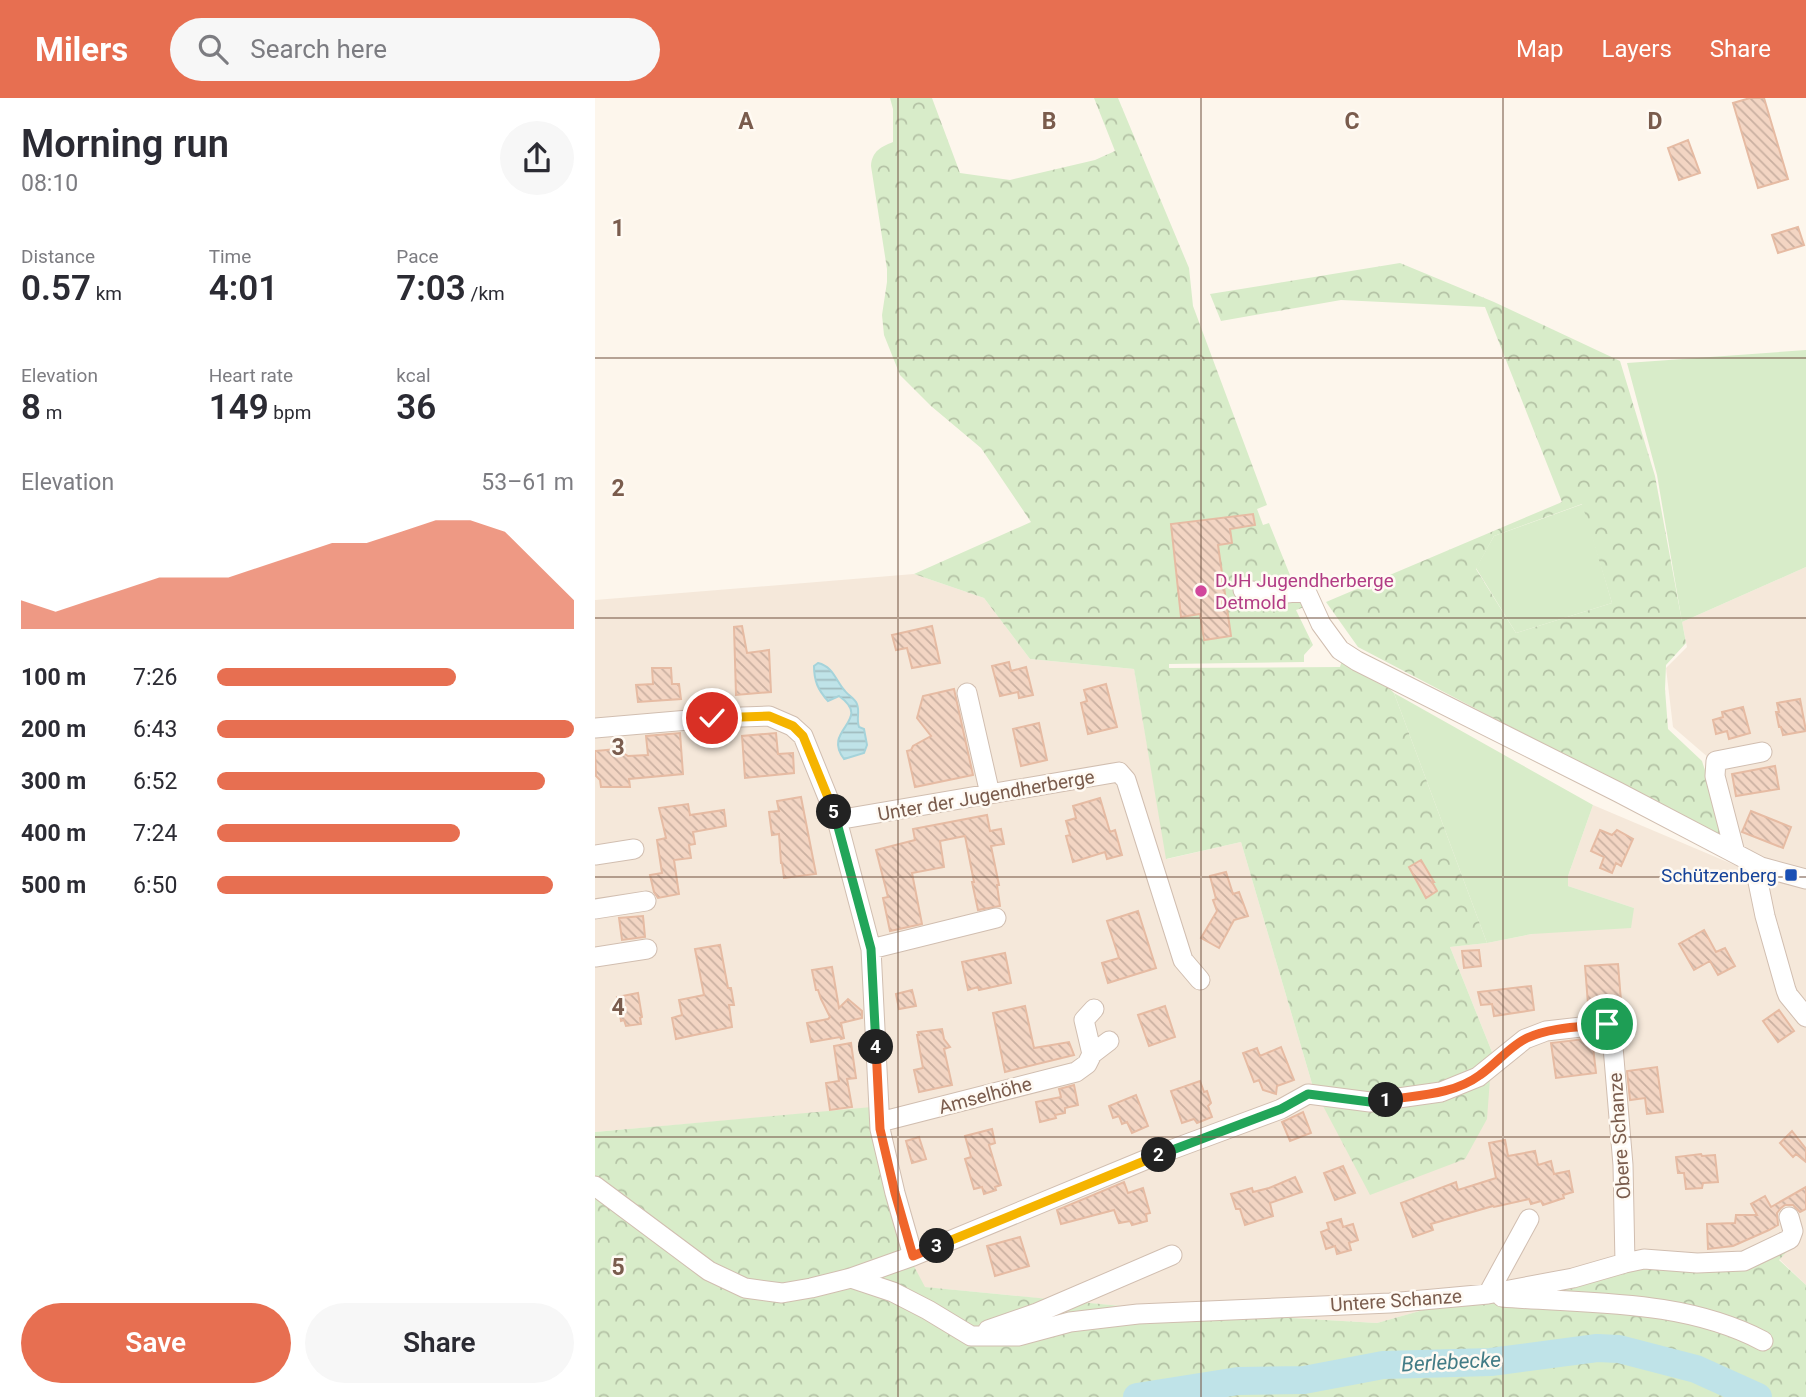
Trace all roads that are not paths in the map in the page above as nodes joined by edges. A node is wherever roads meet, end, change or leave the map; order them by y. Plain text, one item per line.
1 (1243, 590) dead end
2 (967, 693) dead end
3 (595, 728) edge
4 (1762, 752) dead end
5 (989, 794) junction
6 (837, 820) junction
7 (634, 849) dead end
8 (1735, 853) junction
9 (595, 855) edge
10 (1761, 867) junction
11 (1806, 879) edge
12 (646, 901) dead end
13 (595, 909) edge
14 (996, 918) dead end
15 (647, 949) dead end
16 (871, 949) junction
17 (595, 957) edge
18 (1200, 980) dead end
19 (1094, 1009) dead end
20 (1806, 1017) edge
21 (1109, 1041) dead end
22 (1089, 1059) junction
23 (880, 1122) junction
24 (595, 1186) edge
25 (1789, 1217) dead end
26 (1529, 1219) dead end
27 (1172, 1255) dead end
28 (913, 1256) junction
29 (1625, 1262) junction
30 (851, 1278) junction
31 (1487, 1294) junction
32 (971, 1336) junction
33 (1763, 1341) dead end

1 - 8 street
2 - 5 street
3 - 6 street
4 - 8 street
5 - 6 street, Unter der Jugendherberge
5 - 18 street, Unter der Jugendherberge
6 - 16 street
7 - 9 street
8 - 10 street
10 - 11 street
10 - 20 street
12 - 13 street
14 - 16 street
15 - 17 street
16 - 23 street
19 - 22 street
21 - 22 street, Amselhöhe
22 - 23 street, Amselhöhe
23 - 28 street
24 - 30 street
25 - 29 street, Untere Schanze
26 - 31 street
27 - 32 street
28 - 29 street, Obere Schanze
28 - 30 street, Obere Schanze
29 - 31 street, Untere Schanze
30 - 32 street
31 - 32 street, Untere Schanze
31 - 33 street

